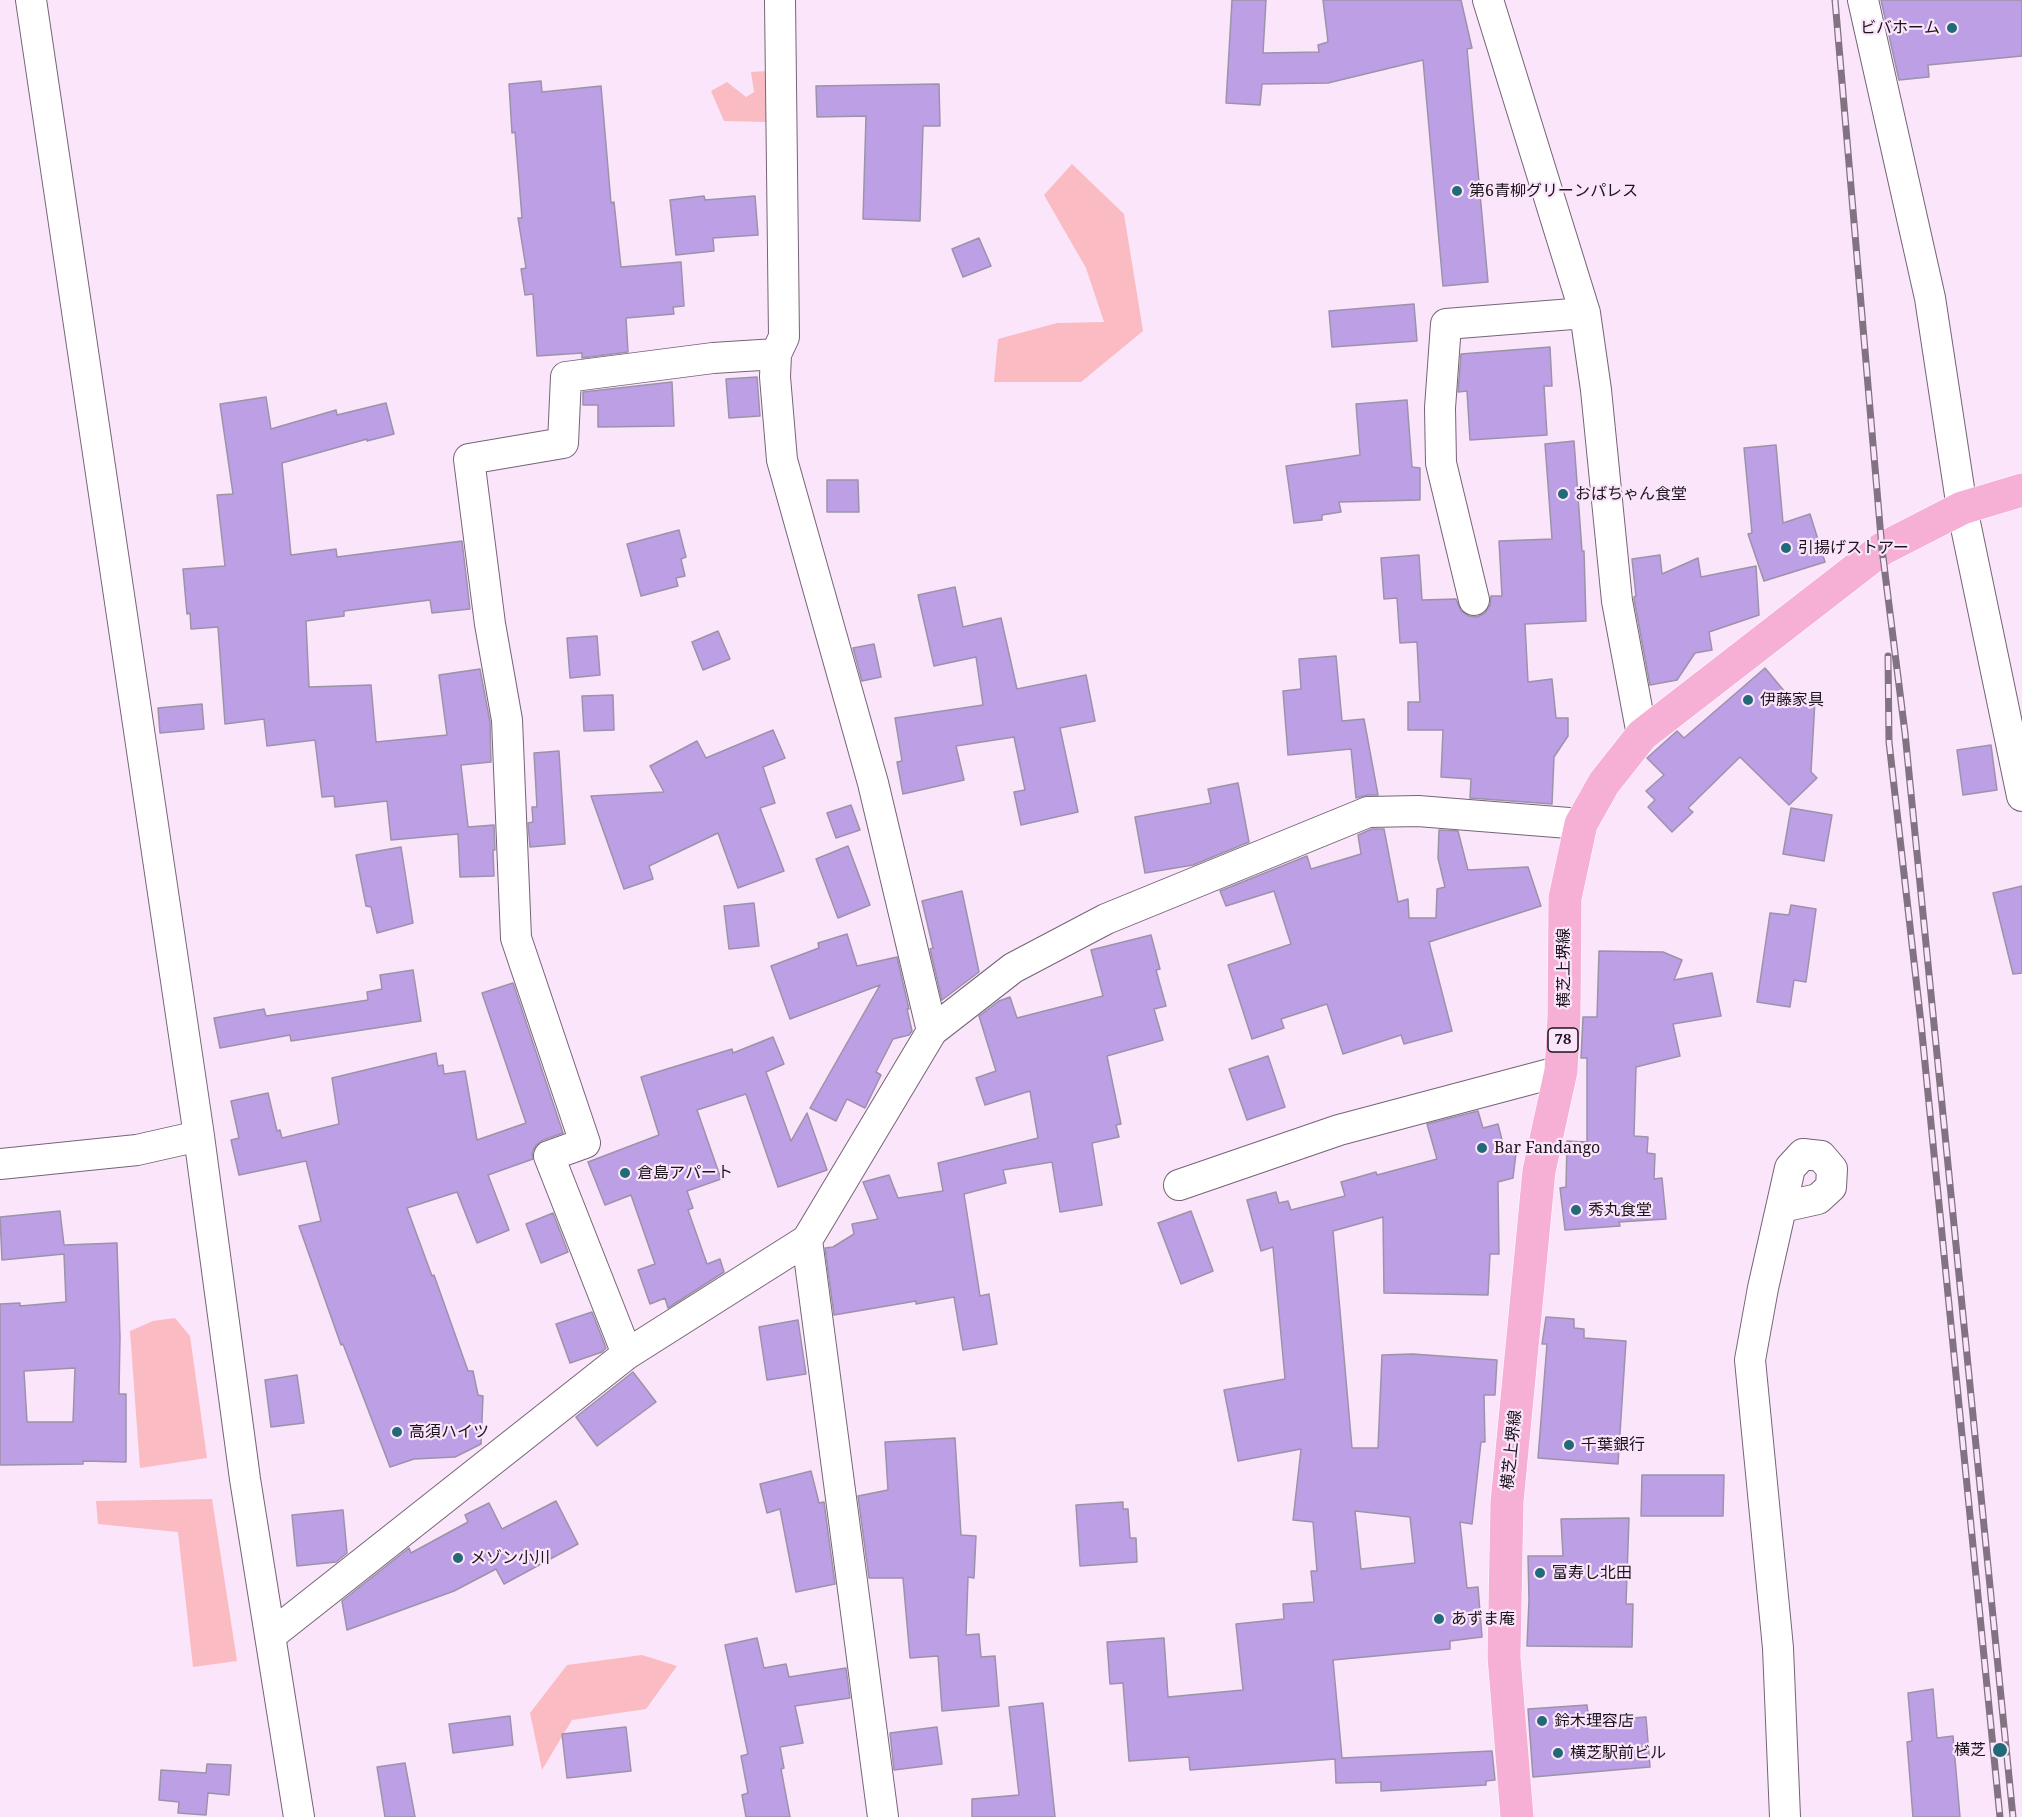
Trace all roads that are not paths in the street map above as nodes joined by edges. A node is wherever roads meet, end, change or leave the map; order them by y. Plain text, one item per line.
1 (31, 0) edge
2 (780, 0) edge
3 (1488, 0) edge
4 (1863, 0) edge
5 (1585, 313) junction
6 (776, 354) junction
7 (2022, 490) edge
8 (1962, 508) junction
9 (1474, 600) dead end
10 (1642, 735) junction
11 (2022, 796) edge
12 (1581, 824) junction
13 (932, 1031) junction
14 (1561, 1071) junction
15 (199, 1136) junction
16 (0, 1164) edge
17 (1179, 1185) dead end
18 (1782, 1208) dead end
19 (807, 1240) junction
20 (627, 1354) junction
21 (270, 1636) junction
22 (299, 1817) edge
23 (883, 1817) edge
24 (1517, 1817) edge
25 (1785, 1817) edge

1 - 15 street
2 - 6 street
3 - 5 street
4 - 8 street
5 - 9 street
5 - 10 street
6 - 13 street
6 - 20 street
7 - 8 main road, 横芝上堺線 / 78
8 - 10 main road, 横芝上堺線 / 78
8 - 11 street
10 - 12 main road, 横芝上堺線 / 78
12 - 13 street
12 - 14 main road, 横芝上堺線 / 78
13 - 19 street
14 - 17 street
14 - 24 main road, 横芝上堺線 / 78
15 - 16 street
15 - 21 street
18 - 25 street
19 - 20 street
19 - 23 street
20 - 21 street
21 - 22 street

